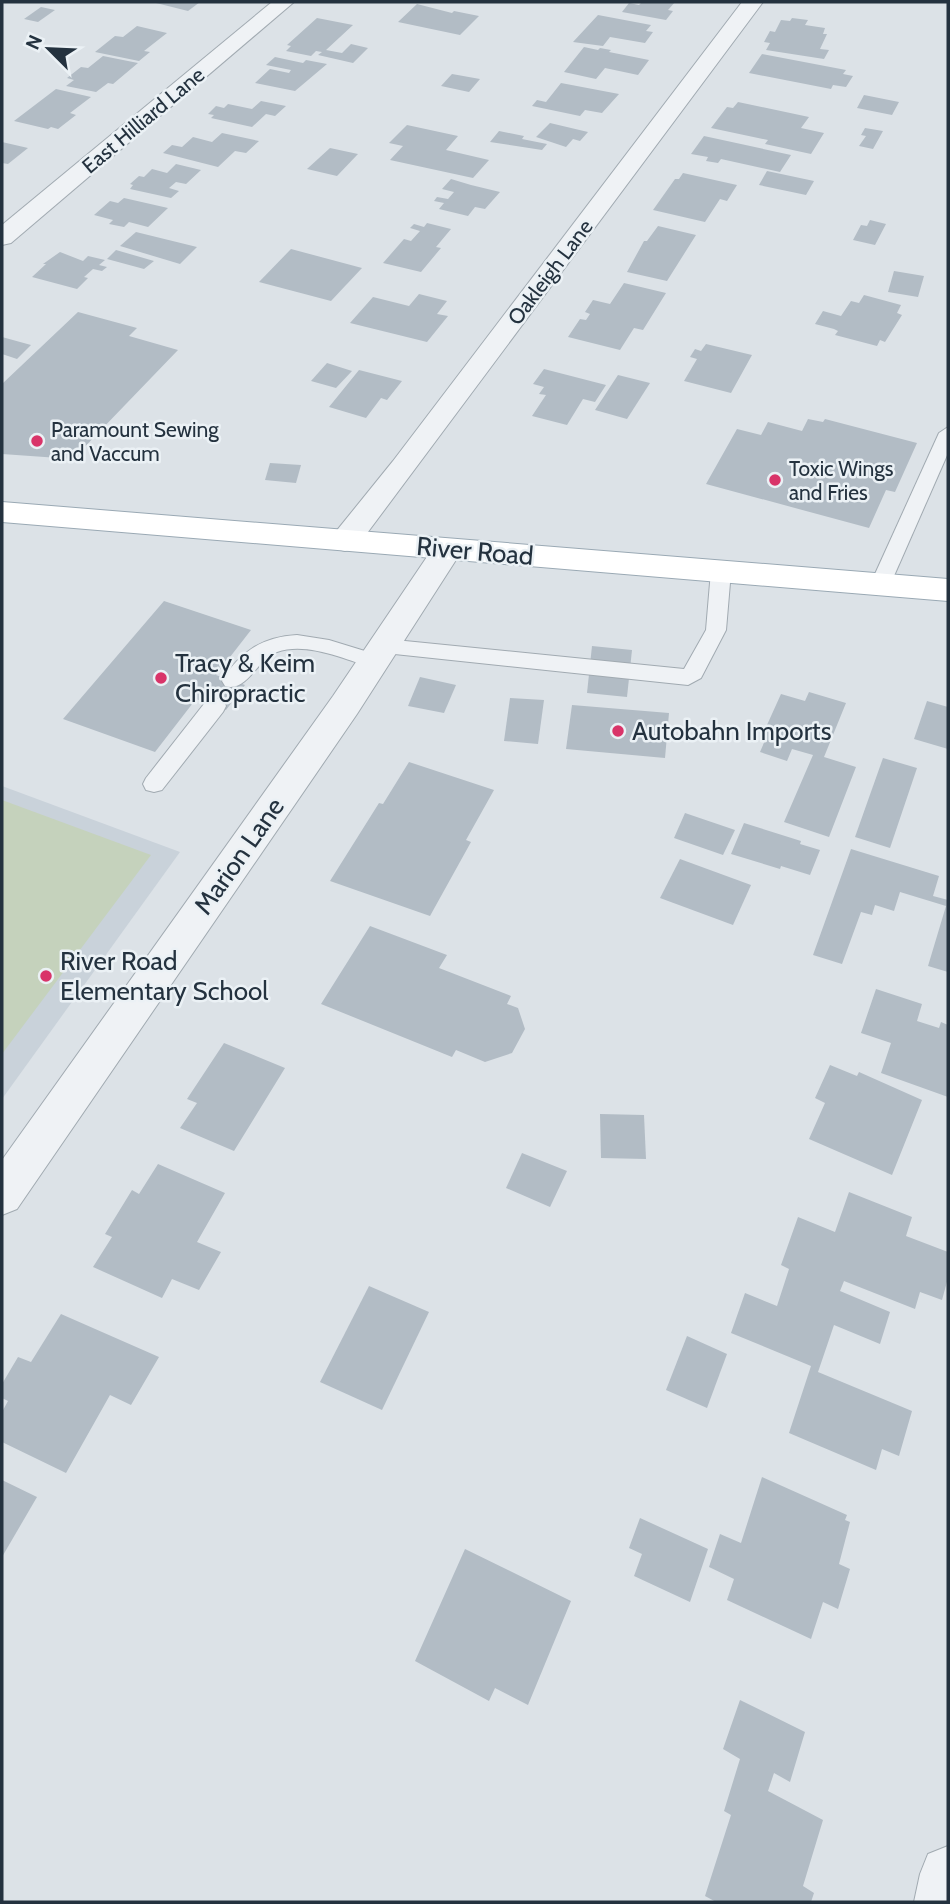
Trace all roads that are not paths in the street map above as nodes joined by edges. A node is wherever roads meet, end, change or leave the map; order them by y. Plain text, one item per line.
1 (284, 2) edge
2 (753, 2) edge
3 (2, 238) edge
4 (948, 433) edge
5 (2, 512) edge
6 (345, 541) junction
7 (448, 549) junction
8 (721, 571) junction
9 (880, 584) junction
10 (948, 590) edge
11 (379, 654) junction
12 (233, 681) dead end
13 (215, 706) dead end
14 (154, 783) dead end
15 (2, 1195) edge
16 (948, 1874) edge
17 (942, 1902) edge

1 - 3 street, East Hilliard Lane
2 - 6 street, Oakleigh Lane
4 - 9 lane
5 - 6 main road, River Road
6 - 7 main road, River Road
7 - 8 main road, River Road
7 - 11 street, Marion Lane
8 - 9 main road, River Road
8 - 11 lane
9 - 10 main road, River Road
11 - 12 lane
11 - 15 street, Marion Lane
13 - 14 lane
16 - 17 street

